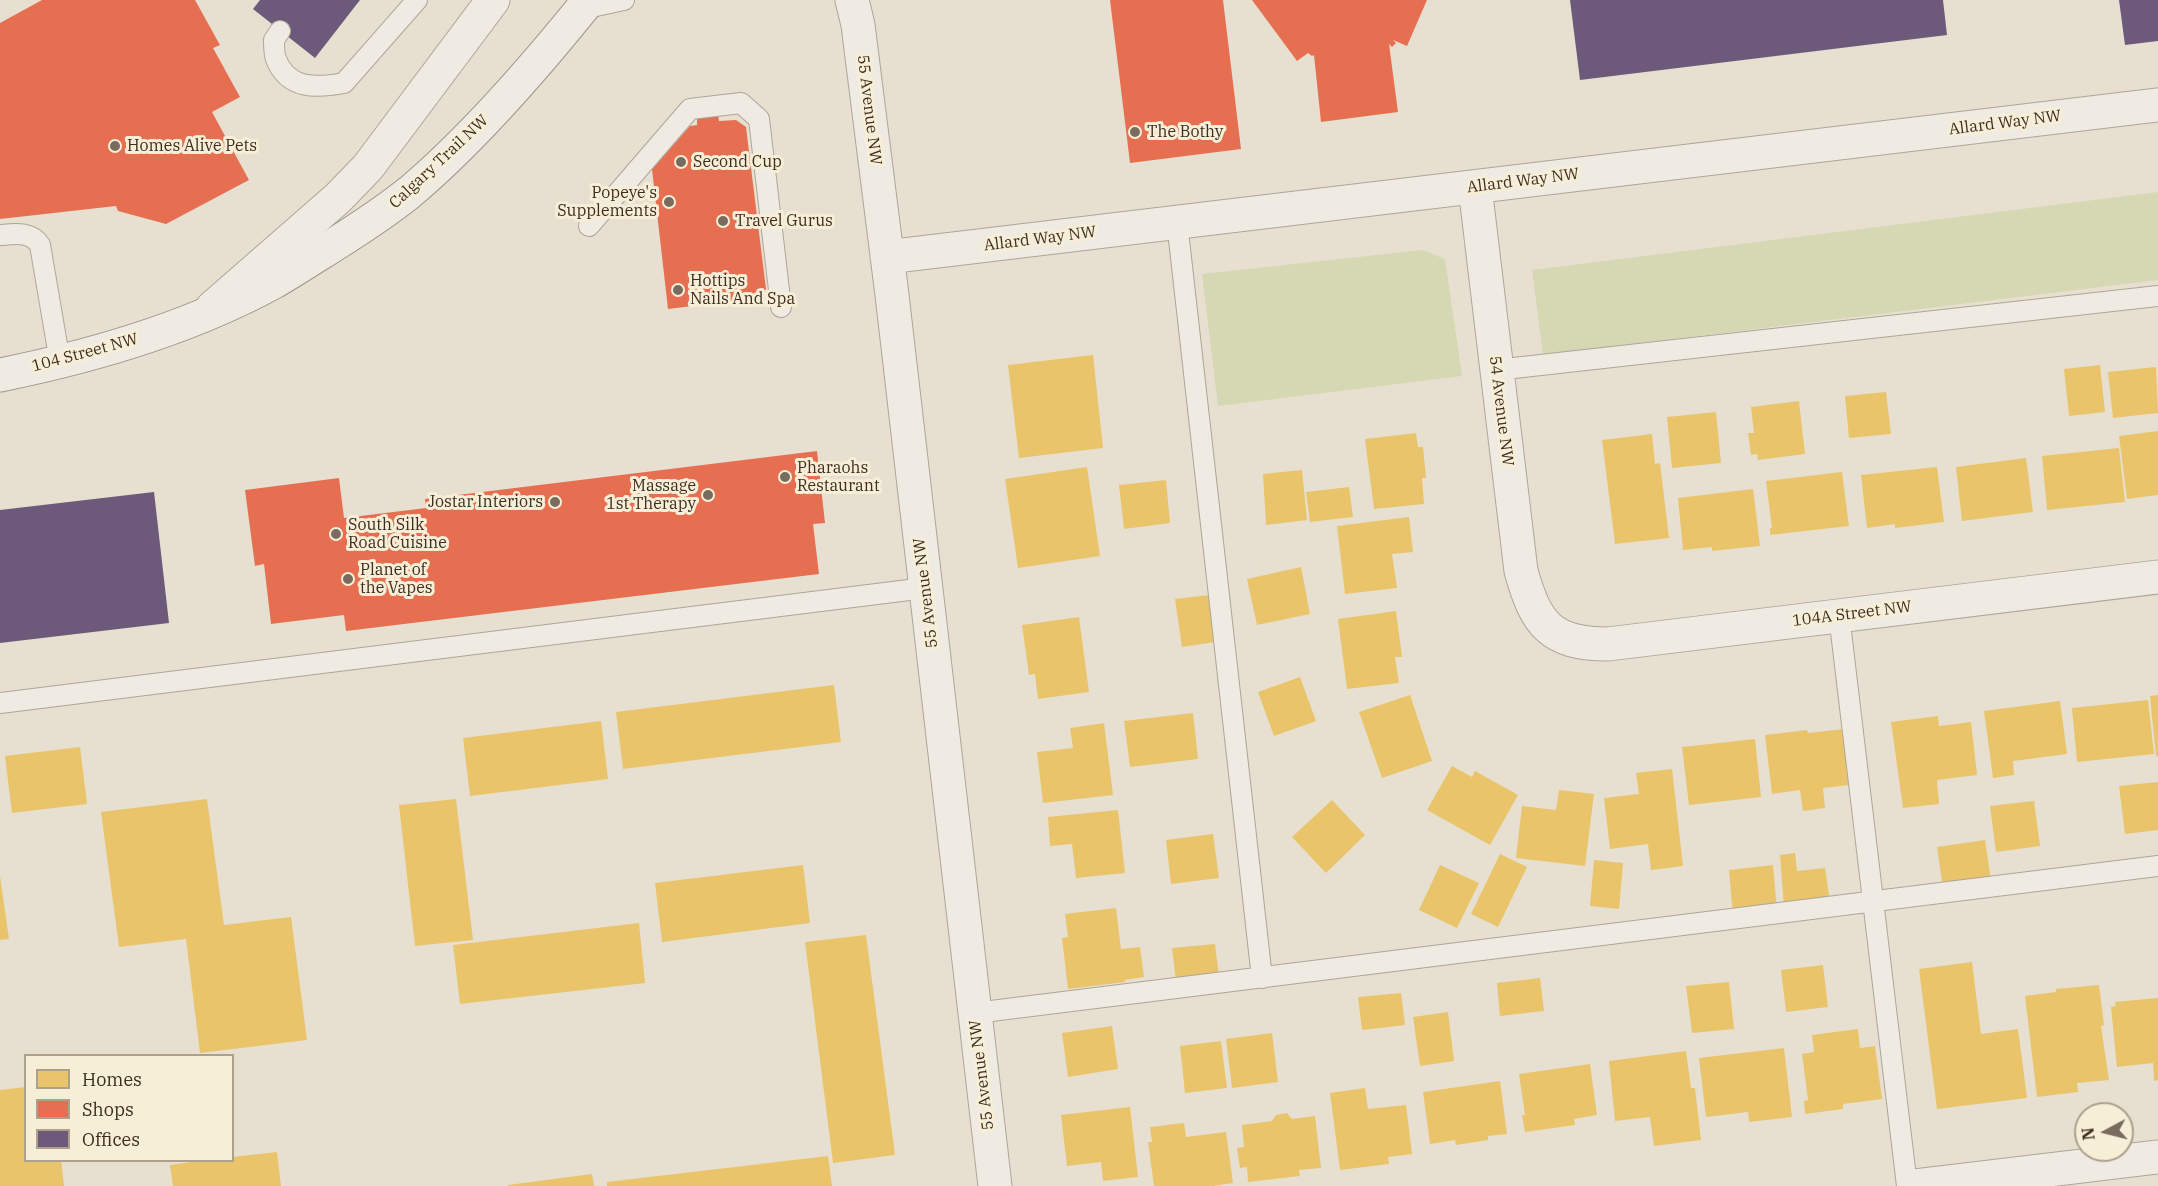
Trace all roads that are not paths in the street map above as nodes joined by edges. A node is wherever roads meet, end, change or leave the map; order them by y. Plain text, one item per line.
1 (417, 0) edge
2 (494, 0) edge
3 (624, 0) edge
4 (852, 0) edge
5 (586, 4) edge
6 (280, 31) dead end
7 (2158, 105) edge
8 (1475, 187) junction
9 (1177, 222) junction
10 (589, 226) dead end
11 (0, 235) edge
12 (887, 257) junction
13 (2158, 296) edge
14 (781, 308) dead end
15 (204, 315) junction
16 (168, 328) joint
17 (60, 362) junction
18 (1496, 370) junction
19 (0, 375) edge
20 (2158, 577) edge
21 (926, 588) junction
22 (1839, 615) junction
23 (1549, 628) joint
24 (0, 703) edge
25 (2158, 866) edge
26 (1872, 902) junction
27 (1262, 978) junction
28 (975, 1013) junction
29 (2158, 1157) edge
30 (995, 1186) edge
31 (1907, 1186) edge
32 (1916, 1186) edge

1 - 6 lane
2 - 15 street, Calgary Trail NW
3 - 5 lane, Calgary Trail NW
4 - 12 street, 55 Avenue NW
5 - 15 street, Calgary Trail NW
7 - 8 street, Allard Way NW
8 - 9 street, Allard Way NW
8 - 18 street, 54 Avenue NW
9 - 12 street, Allard Way NW
9 - 27 lane
10 - 14 lane
11 - 17 lane
12 - 21 street, 55 Avenue NW
13 - 18 lane
15 - 16 street, Calgary Trail NW
16 - 17 street, 104 Street NW
17 - 19 street, 104 Street NW
18 - 23 street, 54 Avenue NW
20 - 22 street, 104A Street NW
21 - 24 lane
21 - 28 street, 55 Avenue NW
22 - 23 street, 104A Street NW
22 - 26 lane
25 - 26 lane
26 - 27 lane
26 - 31 lane
27 - 28 lane
28 - 30 street, 55 Avenue NW
29 - 32 street

